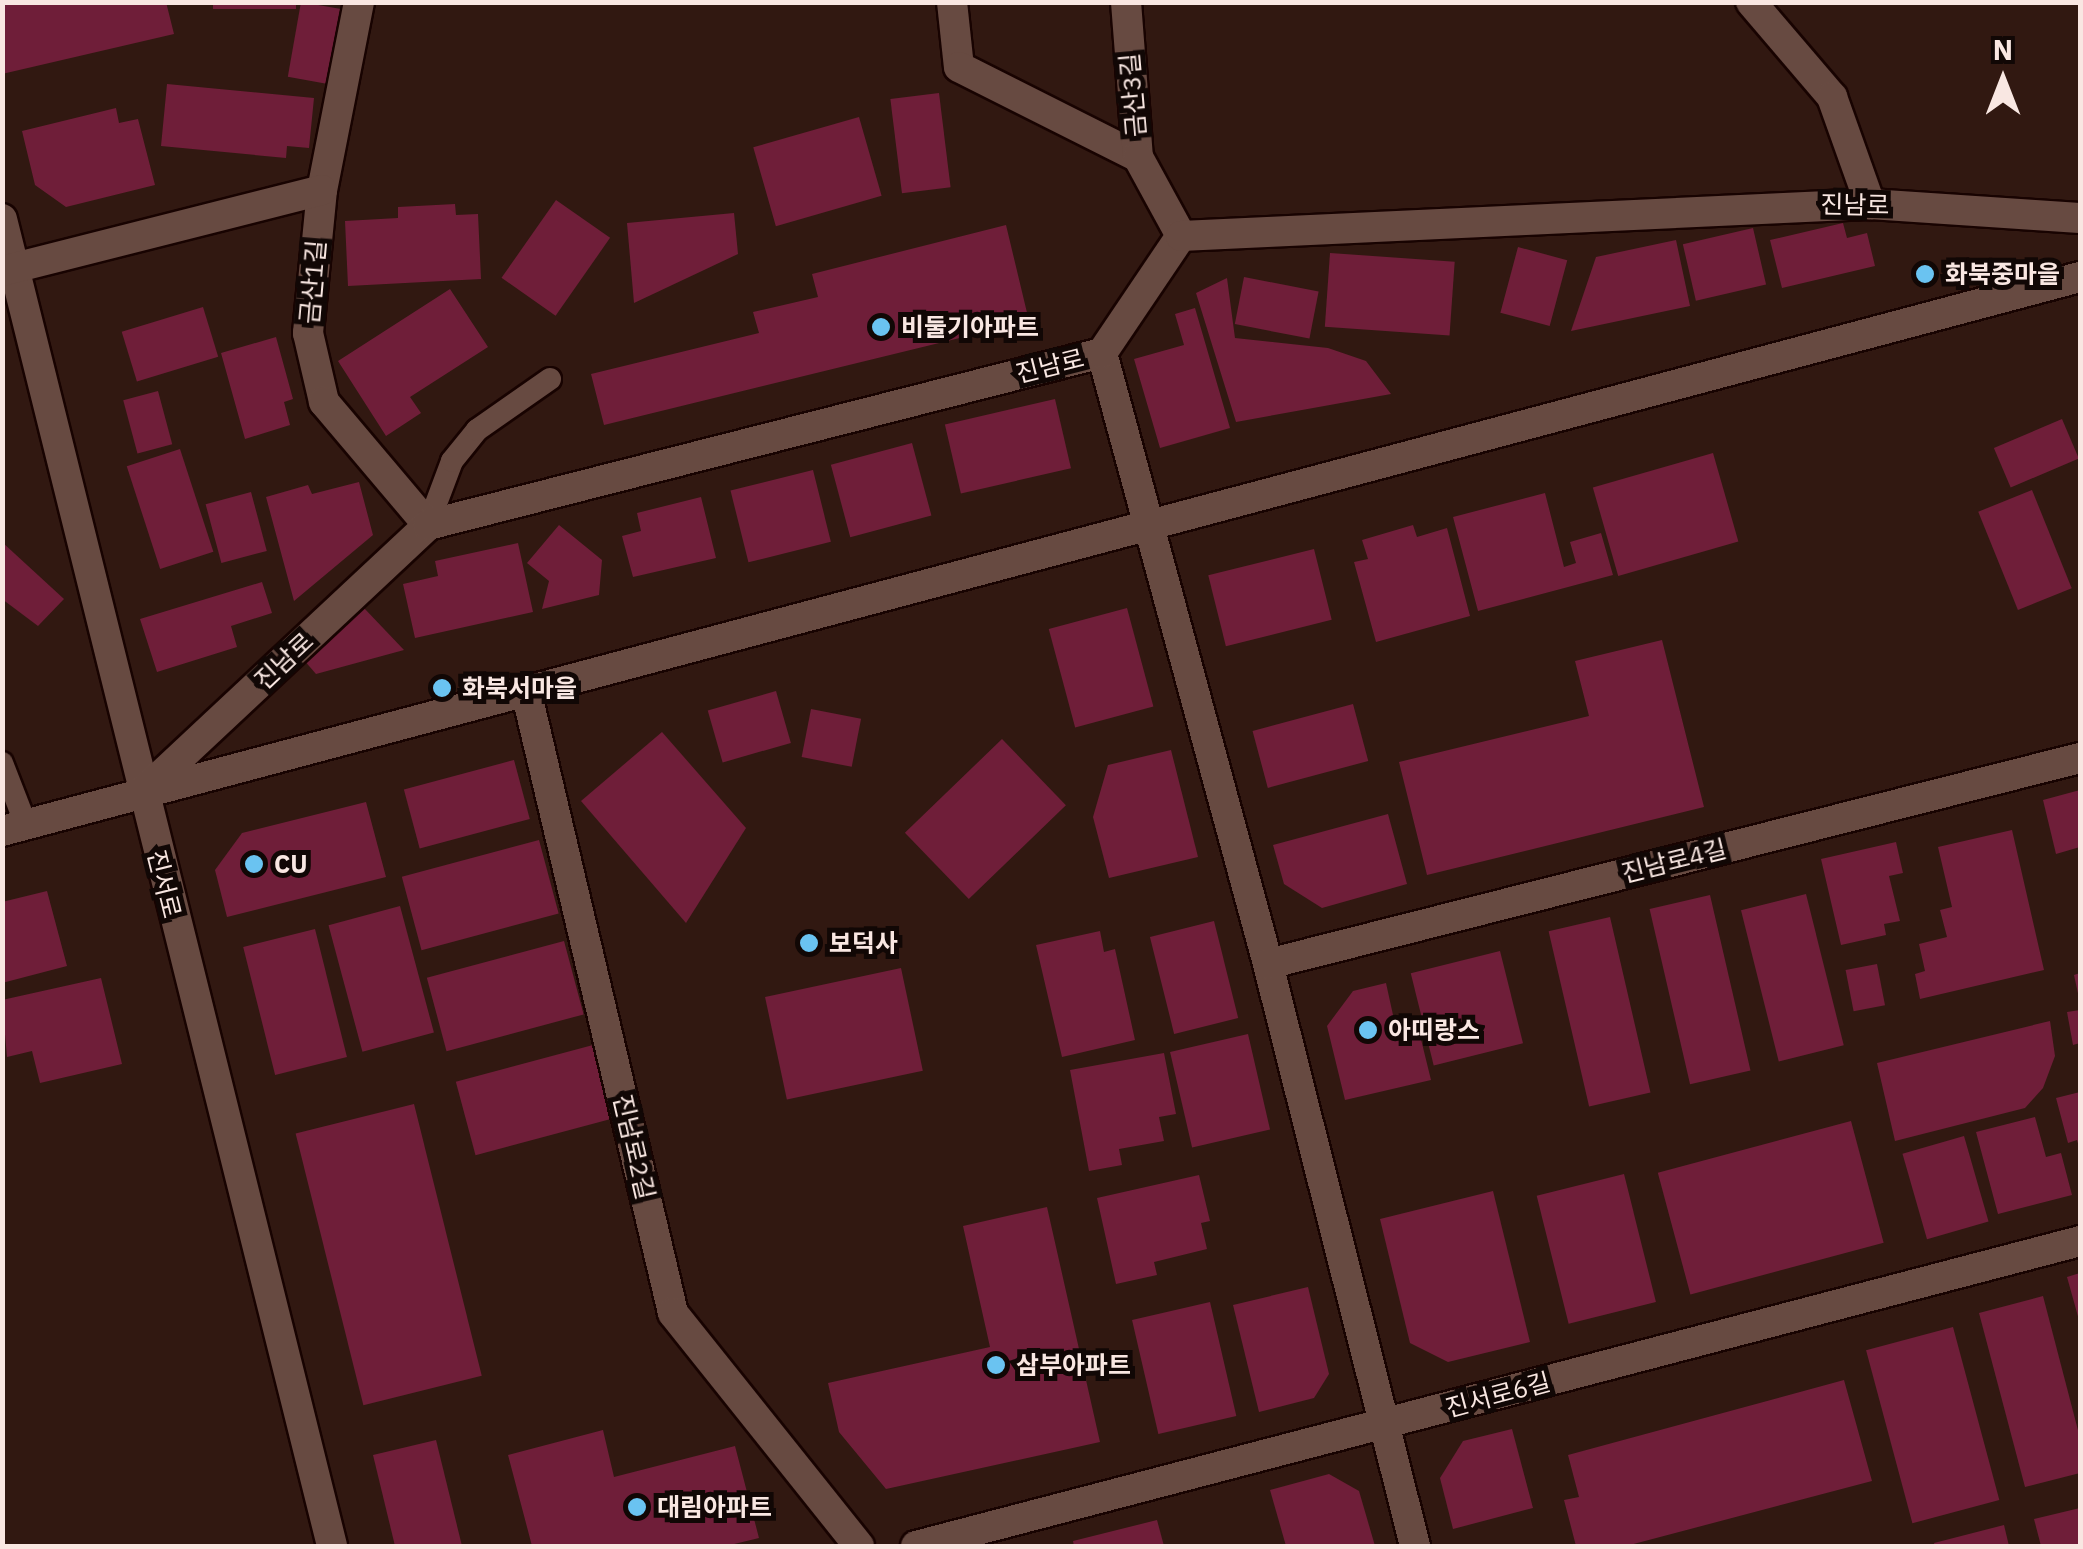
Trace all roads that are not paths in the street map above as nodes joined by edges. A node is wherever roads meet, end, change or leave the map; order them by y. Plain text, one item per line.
1 (359, 2) edge
2 (952, 2) edge
3 (1126, 2) edge
4 (1750, 2) edge
5 (1138, 158) junction
6 (322, 190) junction
7 (1870, 204) junction
8 (2080, 218) edge
9 (2, 220) edge
10 (1181, 236) junction
11 (9, 270) edge
12 (2080, 276) edge
13 (1102, 353) junction
14 (550, 379) dead end
15 (1152, 522) junction
16 (428, 526) junction
17 (526, 691) junction
18 (2080, 758) edge
19 (2, 763) edge
20 (141, 794) junction
21 (14, 828) edge
22 (1268, 964) junction
23 (2080, 1241) edge
24 (1384, 1425) junction
25 (332, 1546) edge
26 (859, 1546) edge
27 (916, 1546) edge
28 (1415, 1546) edge

1 - 6 street, 금산1길
2 - 5 street
3 - 5 street, 금산3길
4 - 7 street
5 - 10 street, 금산3길
6 - 11 street
6 - 16 street, 금산1길
7 - 8 street, 진남로
7 - 10 street, 진남로
9 - 11 street, 진서로
10 - 13 street, 진남로
11 - 20 street, 진서로
12 - 15 street, 진남로
13 - 15 street
13 - 16 street, 진남로
14 - 16 lane
15 - 17 street, 진남로
15 - 22 street
16 - 20 street, 진남로
17 - 20 street, 진남로
17 - 26 street, 진남로2길
18 - 22 street, 진남로4길
19 - 21 lane
20 - 21 street, 진남로
20 - 25 street, 진서로
22 - 24 street
23 - 24 street, 진서로6길
24 - 27 street, 진서로6길
24 - 28 street

